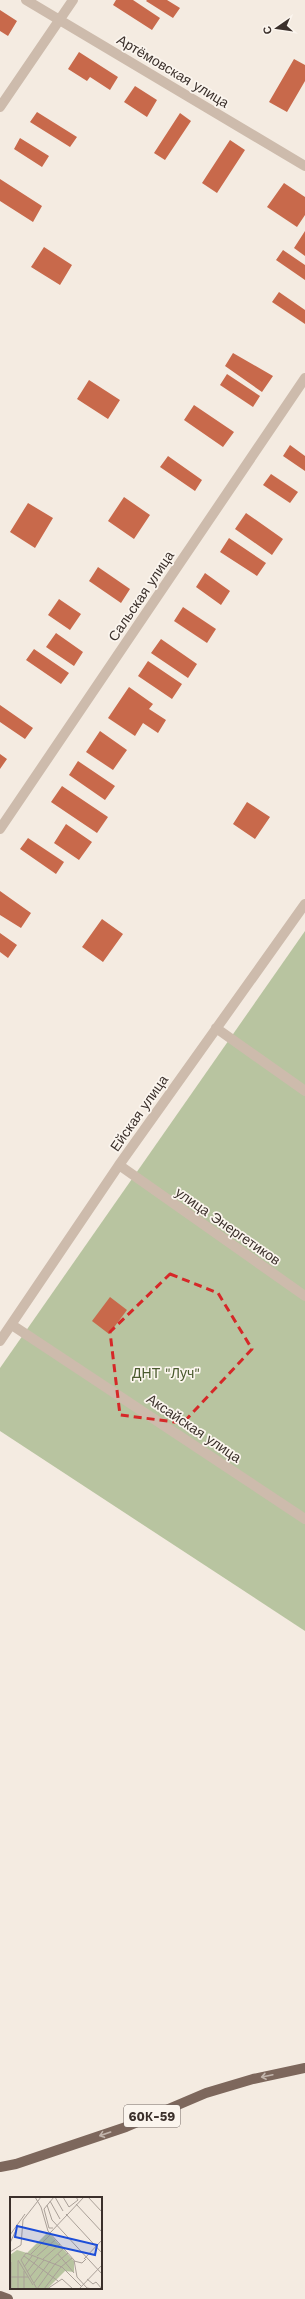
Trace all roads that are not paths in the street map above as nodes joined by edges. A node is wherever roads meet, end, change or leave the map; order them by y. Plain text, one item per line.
1 (26, 0) edge
2 (73, 0) edge
3 (60, 19) junction
4 (0, 107) edge
5 (305, 166) edge
6 (305, 378) edge
7 (0, 829) edge
8 (305, 904) edge
9 (216, 1028) junction
10 (305, 1091) edge
11 (118, 1166) junction
12 (305, 1296) edge
13 (12, 1325) junction
14 (0, 1341) edge
15 (305, 1519) edge
16 (305, 2068) edge
17 (0, 2166) edge
18 (0, 2296) edge
19 (8, 2299) edge

1 - 3 street, Артёмовская улица
2 - 3 street
3 - 4 street
3 - 5 street, Артёмовская улица
6 - 7 street, Сальская улица
8 - 9 street, Ейская улица
9 - 10 street
9 - 11 street, Ейская улица
11 - 12 street, улица Энергетиков
11 - 13 street, Ейская улица
13 - 14 street, Ейская улица
13 - 15 street, Аксайская улица
16 -> 17 main road, 60К-59
18 - 19 main road

